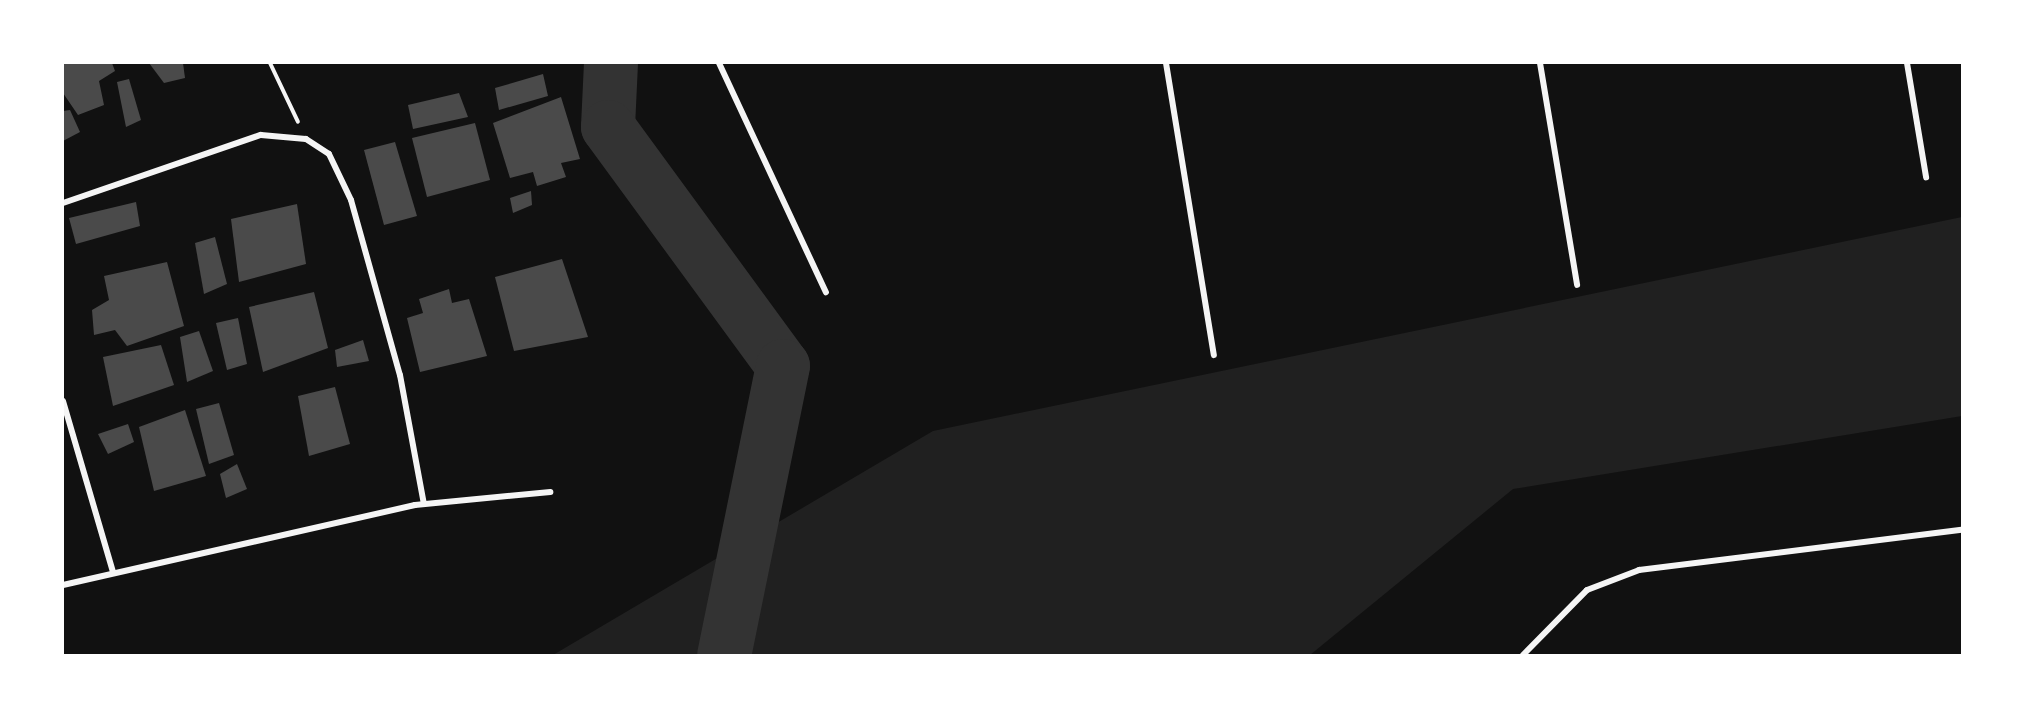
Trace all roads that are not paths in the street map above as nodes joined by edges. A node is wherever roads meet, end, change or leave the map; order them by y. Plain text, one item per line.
1 (719, 63) edge
2 (1166, 63) edge
3 (1540, 63) edge
4 (1907, 63) edge
5 (1926, 177) dead end
6 (63, 203) edge
7 (1577, 285) dead end
8 (826, 292) dead end
9 (1214, 354) dead end
10 (63, 400) edge
11 (550, 492) dead end
12 (424, 504) junction
13 (1962, 530) edge
14 (113, 572) junction
15 (63, 585) edge
16 (1522, 655) edge

1 - 8 street
2 - 9 street
3 - 7 street
4 - 5 street
6 - 12 street
10 - 14 street
11 - 12 street
12 - 14 street
13 - 16 street
14 - 15 street

